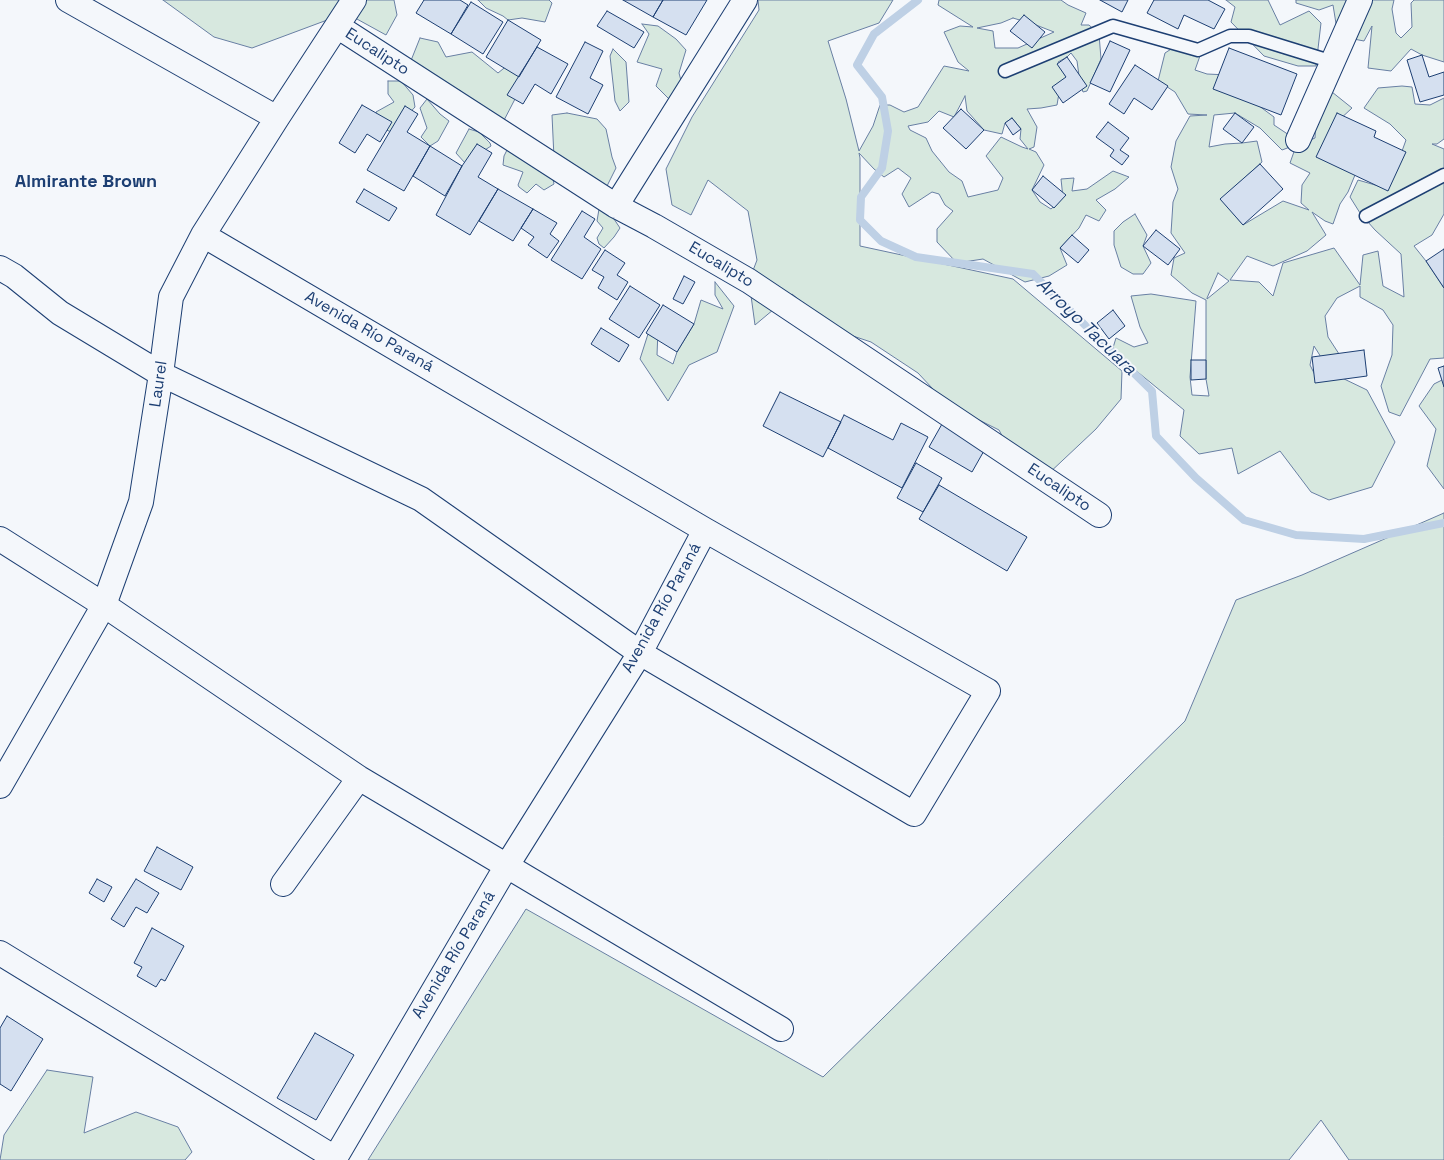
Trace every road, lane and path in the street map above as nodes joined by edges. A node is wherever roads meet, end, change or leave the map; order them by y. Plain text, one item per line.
1 (68, 0) edge
2 (354, 0) edge
3 (745, 0) edge
4 (1360, 0) edge
5 (337, 26) junction
6 (1333, 62) junction
7 (1005, 71) dead end
8 (276, 118) junction
9 (1298, 140) dead end
10 (1444, 175) edge
11 (616, 206) junction
12 (1366, 216) dead end
13 (203, 235) junction
14 (0, 268) edge
15 (162, 374) junction
16 (1099, 515) dead end
17 (706, 530) junction
18 (0, 539) edge
19 (104, 605) junction
20 (640, 652) junction
21 (359, 778) junction
22 (0, 786) edge
23 (506, 867) junction
24 (283, 884) dead end
25 (0, 953) edge
26 (781, 1029) dead end
27 (334, 1159) edge

1 - 8 street
2 - 5 street, Laurel
3 - 11 street
4 - 6 street
5 - 8 street, Laurel
5 - 11 street, Eucalipto
6 - 7 lane
6 - 9 street
8 - 13 street, Laurel
10 - 12 lane
11 - 16 street, Eucalipto
13 - 15 street, Laurel
13 - 17 street, Avenida Río Paraná
14 - 15 street
15 - 19 street, Laurel
15 - 20 street
17 - 20 street, Avenida Río Paraná
17 - 20 street
18 - 19 street
19 - 21 street
19 - 22 street, Laurel
20 - 23 street, Avenida Río Paraná
21 - 23 street
21 - 24 street
23 - 26 street
23 - 27 street, Avenida Río Paraná
25 - 27 street

